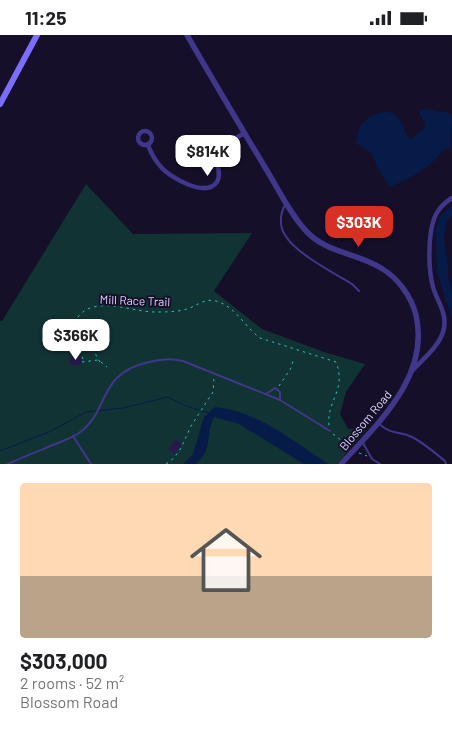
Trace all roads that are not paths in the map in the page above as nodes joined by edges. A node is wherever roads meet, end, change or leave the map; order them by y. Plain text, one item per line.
1 (38, 35) edge
2 (187, 35) edge
3 (0, 104) edge
4 (244, 133) junction
5 (148, 145) dead end
6 (452, 198) edge
7 (286, 203) junction
8 (358, 291) dead end
9 (412, 371) junction
10 (266, 394) junction
11 (280, 400) junction
12 (378, 423) junction
13 (330, 431) road end
14 (73, 436) junction
15 (362, 441) junction
16 (342, 463) edge
17 (8, 464) edge
18 (91, 464) edge
19 (380, 464) edge
20 (446, 464) edge

1 - 3 main road
2 - 4 street, Blossom Road
4 - 5 street
4 - 7 street, Blossom Road
6 - 9 street
7 - 8 lane
7 - 9 street, Blossom Road
9 - 12 street, Blossom Road
10 - 11 lane
10 - 11 lane
10 - 14 lane
11 - 13 lane
12 - 15 street, Blossom Road
12 - 20 lane
14 - 17 lane
14 - 18 lane
15 - 16 street, Blossom Road
15 - 19 lane

